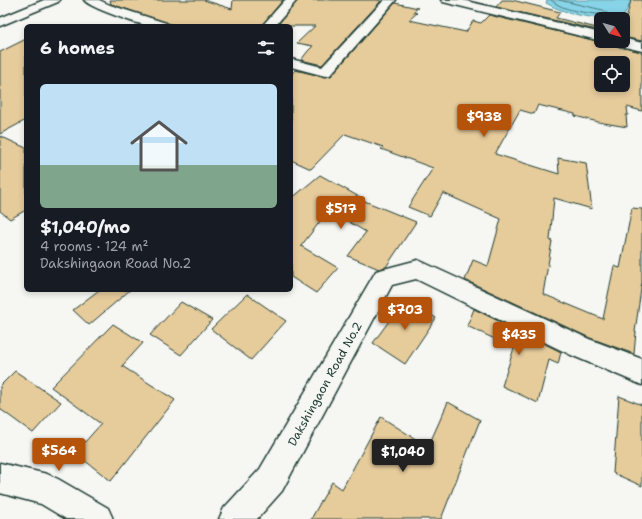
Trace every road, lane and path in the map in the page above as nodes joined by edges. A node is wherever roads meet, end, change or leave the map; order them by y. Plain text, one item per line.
1 (54, 0) edge
2 (90, 0) edge
3 (291, 0) edge
4 (390, 0) edge
5 (448, 0) edge
6 (0, 22) edge
7 (156, 24) edge
8 (270, 24) edge
9 (594, 35) edge
10 (630, 44) edge
11 (642, 47) edge
12 (293, 64) edge
13 (642, 372) edge
14 (0, 478) edge
15 (97, 519) edge
16 (235, 519) edge

1 - 6 street
2 - 7 street
3 - 8 street
4 - 12 street
5 - 9 street
10 - 11 street
13 - 16 street, Dakshingaon Road No.2
14 - 15 street

